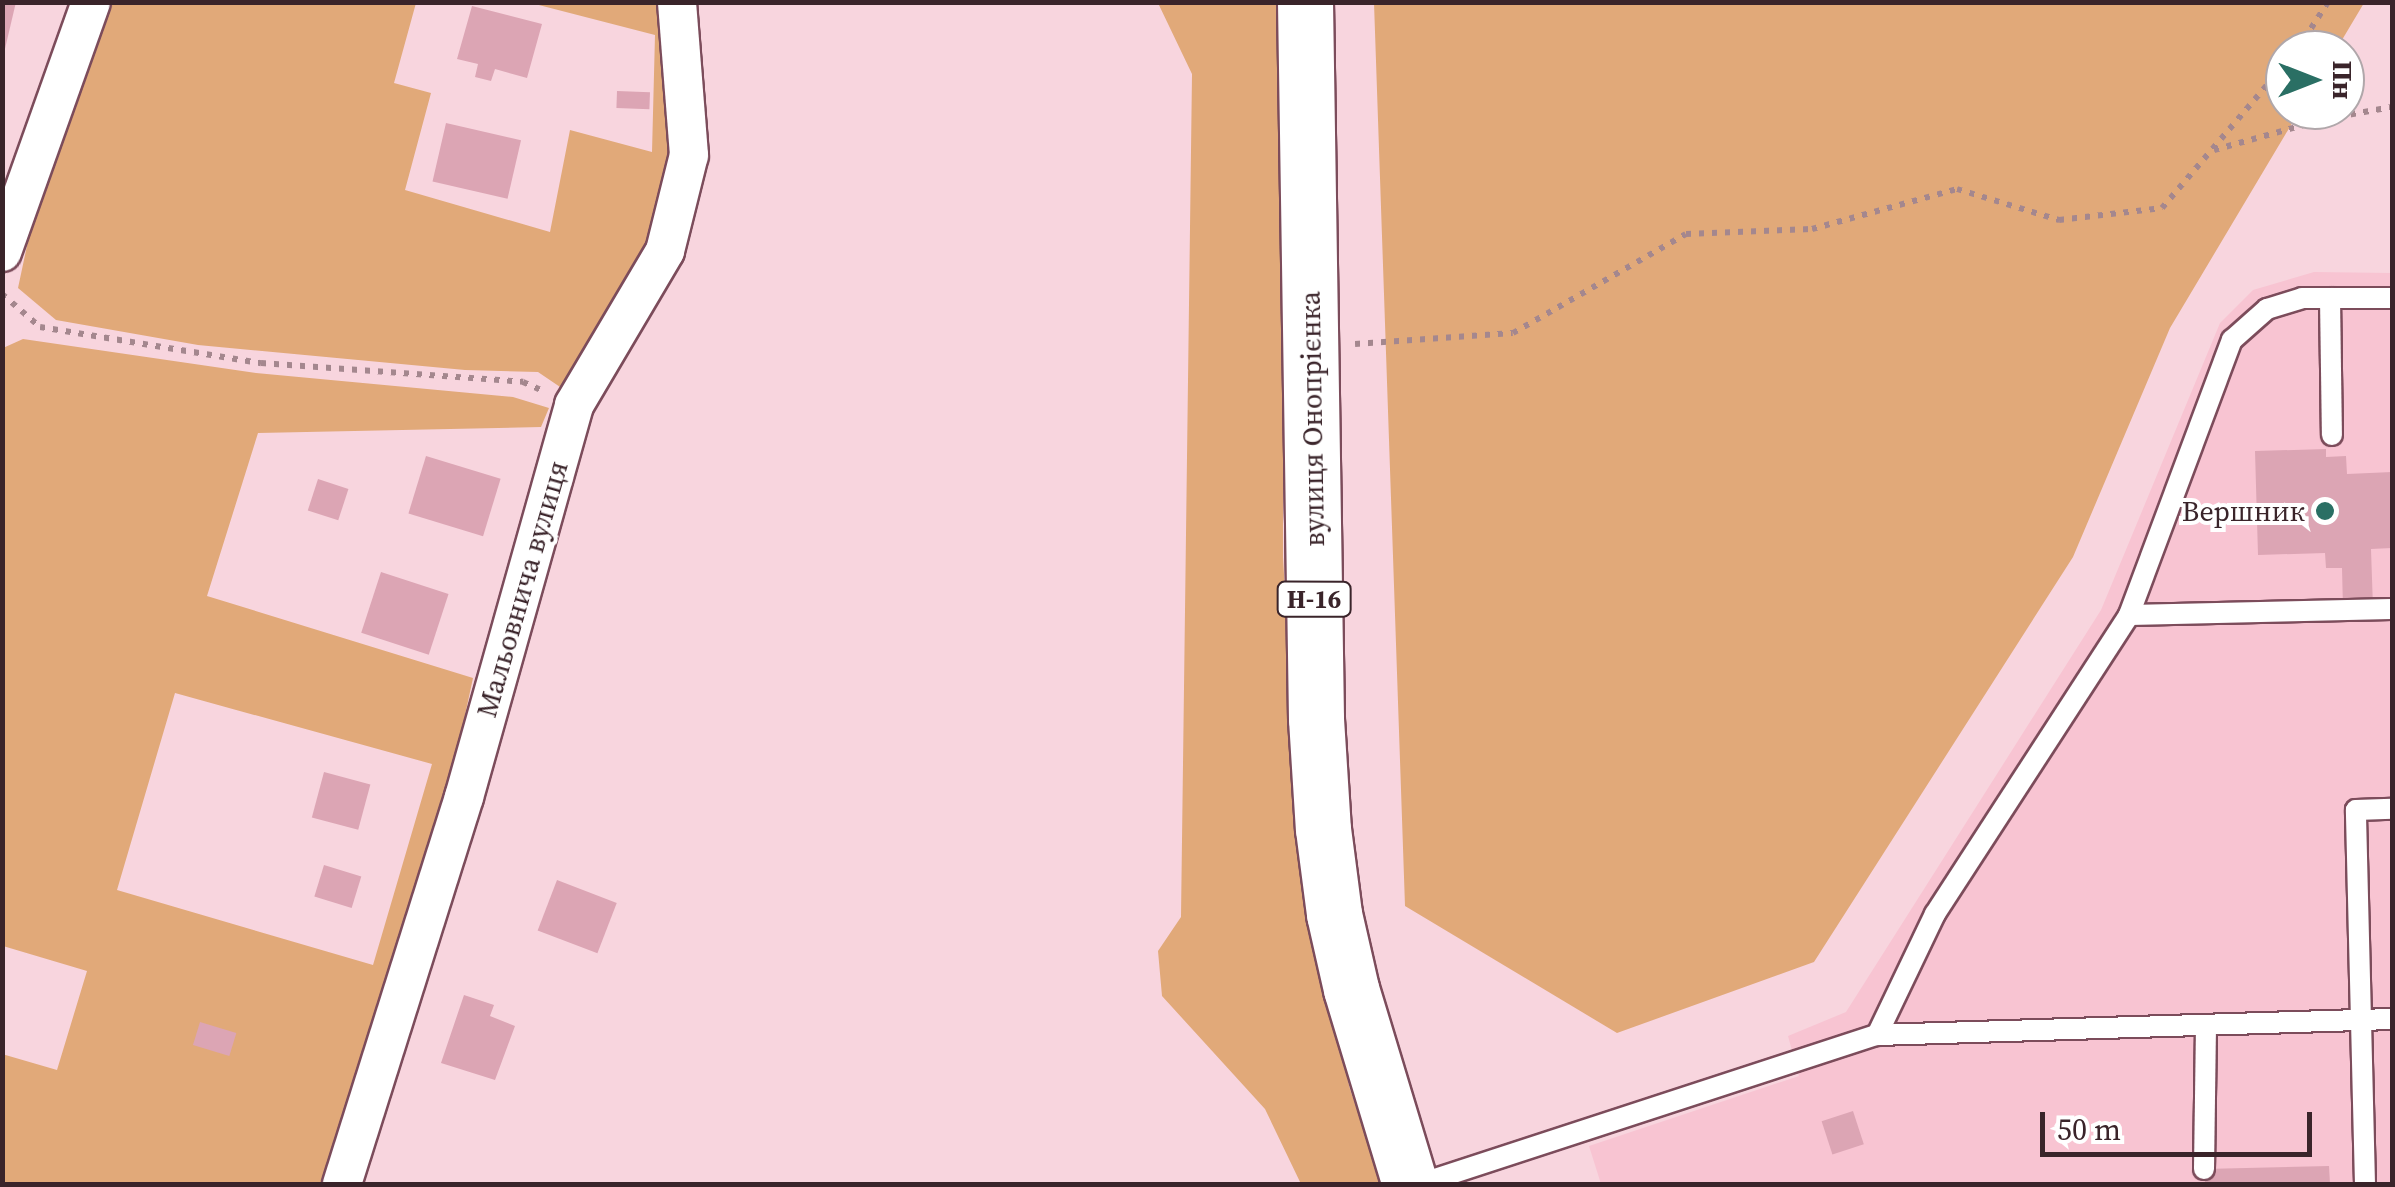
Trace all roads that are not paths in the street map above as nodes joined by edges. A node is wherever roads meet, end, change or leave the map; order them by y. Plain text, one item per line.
1 (91, 2) edge
2 (677, 2) edge
3 (1305, 2) edge
4 (2, 252) edge
5 (2330, 298) junction
6 (2392, 298) edge
7 (2332, 436) dead end
8 (2392, 609) edge
9 (2129, 616) junction
10 (2392, 809) edge
11 (2392, 1019) edge
12 (2360, 1020) junction
13 (2206, 1025) junction
14 (1878, 1035) junction
15 (2204, 1169) dead end
16 (342, 1184) edge
17 (1410, 1184) edge
18 (1420, 1184) edge
19 (2365, 1184) edge

1 - 4 street
2 - 16 street, Мальовнича вулиця
3 - 17 main road, вулиця Онопрієнка / Н-16
5 - 6 lane
5 - 7 lane
5 - 9 lane
8 - 9 lane
9 - 14 lane
10 - 12 lane
11 - 12 lane
12 - 13 lane
12 - 19 lane
13 - 14 lane
13 - 15 lane
14 - 18 lane

